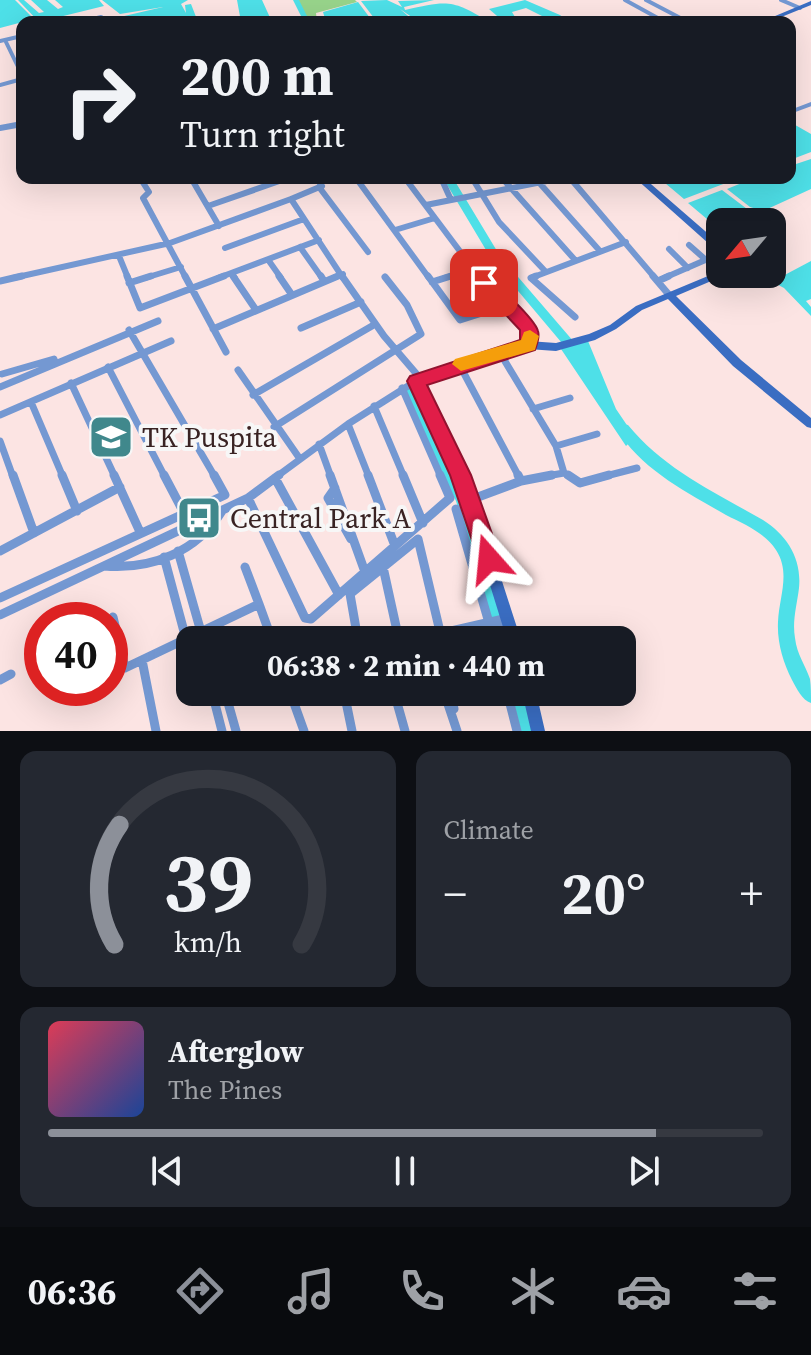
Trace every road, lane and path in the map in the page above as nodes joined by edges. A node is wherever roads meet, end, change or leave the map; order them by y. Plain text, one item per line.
1 (625, 0) edge
2 (646, 0) edge
3 (781, 0) edge
4 (811, 3) edge
5 (800, 8) junction
6 (654, 16) edge
7 (677, 16) edge
8 (779, 16) edge
9 (2, 39) edge
10 (16, 66) edge
11 (0, 76) edge
12 (2, 84) edge
13 (144, 184) edge
14 (195, 184) edge
15 (271, 184) edge
16 (318, 184) edge
17 (360, 184) edge
18 (410, 184) edge
19 (444, 184) edge
20 (476, 184) edge
21 (506, 184) edge
22 (527, 184) edge
23 (540, 184) edge
24 (575, 184) edge
25 (645, 184) edge
26 (319, 187) junction
27 (510, 189) junction
28 (482, 194) junction
29 (291, 199) junction
30 (452, 199) junction
31 (426, 205) junction
32 (208, 206) junction
33 (435, 218) junction
34 (304, 219) junction
35 (219, 226) junction
36 (395, 230) junction
37 (319, 240) junction
38 (706, 241) edge
39 (626, 242) junction
40 (170, 243) junction
41 (689, 245) dead end
42 (300, 247) junction
43 (225, 248) dead end
44 (669, 249) dead end
45 (599, 250) junction
46 (368, 252) dead end
47 (119, 256) junction
48 (575, 260) junction
49 (706, 260) joint
50 (269, 261) junction
51 (181, 267) junction
52 (688, 268) junction
53 (474, 269) junction
54 (545, 271) junction
55 (232, 274) junction
56 (343, 274) junction
57 (385, 277) dead end
58 (706, 277) edge
59 (0, 281) edge
60 (324, 281) junction
61 (432, 282) junction
62 (129, 283) junction
63 (665, 285) junction
64 (192, 290) junction
65 (292, 295) junction
66 (361, 302) junction
67 (504, 306) junction
68 (256, 310) junction
69 (575, 317) dead end
70 (158, 321) dead end
71 (372, 326) junction
72 (301, 328) dead end
73 (213, 329) junction
74 (129, 330) junction
75 (171, 341) dead end
76 (528, 345) junction
77 (393, 350) junction
78 (79, 351) junction
79 (144, 351) junction
80 (226, 352) dead end
81 (500, 353) junction
82 (459, 364) junction
83 (108, 367) junction
84 (238, 370) dead end
85 (1, 371) edge
86 (418, 380) junction
87 (71, 383) junction
88 (3, 386) edge
89 (402, 388) junction
90 (253, 395) junction
91 (570, 398) dead end
92 (31, 402) junction
93 (374, 406) junction
94 (533, 409) junction
95 (0, 415) edge
96 (348, 424) junction
97 (811, 424) edge
98 (274, 427) junction
99 (597, 434) dead end
100 (0, 441) edge
101 (319, 444) junction
102 (556, 446) junction
103 (300, 459) junction
104 (637, 468) dead end
105 (564, 473) junction
106 (275, 478) junction
107 (521, 481) junction
108 (120, 487) junction
109 (460, 495) junction
110 (248, 498) junction
111 (456, 509) dead end
112 (77, 511) junction
113 (222, 511) junction
114 (184, 513) junction
115 (423, 523) junction
116 (140, 532) junction
117 (34, 533) junction
118 (395, 546) junction
119 (0, 551) edge
120 (178, 551) junction
121 (164, 557) junction
122 (102, 566) junction
123 (245, 567) dead end
124 (383, 567) junction
125 (365, 572) junction
126 (339, 595) junction
127 (0, 598) edge
128 (259, 604) junction
129 (0, 615) edge
130 (499, 623) junction
131 (193, 626) edge
132 (195, 626) edge
133 (215, 626) edge
134 (267, 626) edge
135 (355, 626) edge
136 (396, 626) edge
137 (440, 626) edge
138 (488, 626) edge
139 (498, 626) edge
140 (502, 626) edge
141 (176, 645) edge
142 (142, 660) junction
143 (128, 665) edge
144 (11, 674) dead end
145 (0, 680) edge
146 (216, 706) edge
147 (229, 706) edge
148 (295, 706) edge
149 (347, 706) edge
150 (398, 706) edge
151 (449, 706) edge
152 (453, 706) edge
153 (511, 706) edge
154 (532, 706) edge
155 (156, 731) edge
156 (222, 731) edge
157 (236, 731) edge
158 (304, 731) edge
159 (352, 731) edge
160 (405, 731) edge
161 (457, 731) edge
162 (517, 731) edge
163 (538, 731) edge

1 - 6 street
2 - 7 street
3 - 5 street
4 - 5 street
5 - 8 street
9 - 10 street
11 - 12 street
13 - 40 street
14 - 32 street
15 - 32 street
16 - 26 street
17 - 36 street
18 - 31 street
19 - 30 street
20 - 28 street
21 - 27 street
22 - 27 street
23 - 45 street
24 - 39 street
25 - 38 street
26 - 29 street
26 - 46 street
27 - 28 street
27 - 48 street
28 - 30 street
28 - 54 street
29 - 34 street
29 - 35 street
30 - 31 street
31 - 33 street
32 - 35 street
33 - 36 street
33 - 53 street
34 - 37 street
34 - 43 street
35 - 40 street
36 - 61 street
37 - 42 street
37 - 56 street
39 - 45 street
39 - 63 street
40 - 47 street
40 - 51 street
41 - 49 street
42 - 50 street
42 - 60 street
44 - 52 street
45 - 48 street
47 - 59 street
47 - 62 street
48 - 54 street
49 - 52 street
50 - 55 street
50 - 65 street
51 - 62 street
51 - 64 street
52 - 63 street
53 - 61 street
53 - 67 street
54 - 69 street
55 - 64 street
55 - 68 street
56 - 60 street
56 - 66 street
57 - 77 street
58 - 63 street
60 - 65 street
61 - 67 street
62 - 64 street
63 - 76 street
63 - 97 street
64 - 73 street
65 - 68 street
66 - 71 street
66 - 72 street
67 - 76 street
68 - 73 street
70 - 74 street
71 - 77 street
71 - 90 street
73 - 80 street
74 - 78 street
74 - 79 street
75 - 79 street
76 - 81 street
77 - 86 street
77 - 98 street
78 - 85 street
78 - 88 street
79 - 83 street
79 - 114 street
81 - 82 street
81 - 94 street
82 - 86 street
82 - 107 street
83 - 87 street
83 - 114 street
84 - 90 street
85 - 88 street
86 - 89 street
86 - 109 street
87 - 92 street
87 - 108 street
89 - 93 street
89 - 109 street
90 - 98 street
91 - 94 street
92 - 95 street
92 - 112 street
93 - 96 street
93 - 115 street
94 - 102 street
96 - 101 street
96 - 118 street
98 - 103 street
99 - 102 street
100 - 117 street
101 - 103 street
101 - 125 street
102 - 105 street
103 - 106 street
104 - 105 street
105 - 107 street
106 - 110 street
106 - 126 street
107 - 109 street
108 - 112 street
108 - 116 street
109 - 115 street
109 - 130 street
110 - 113 street
110 - 126 street
111 - 130 street
112 - 117 street
113 - 120 street
113 - 122 street
114 - 116 street
115 - 118 street
116 - 127 street
117 - 119 street
118 - 125 street
120 - 121 street
120 - 132 street
121 - 122 street
121 - 131 street
122 - 129 street
123 - 128 street
124 - 135 street
124 - 136 street
124 - 137 street
125 - 126 street
128 - 133 street
128 - 134 street
130 - 138 street
130 - 139 street
130 - 140 street
141 - 142 street
142 - 143 street
142 - 155 street
144 - 145 street
146 - 156 street
147 - 157 street
148 - 158 street
149 - 159 street
150 - 160 street
151 - 161 street
152 - 161 street
153 - 162 street
154 - 163 street

